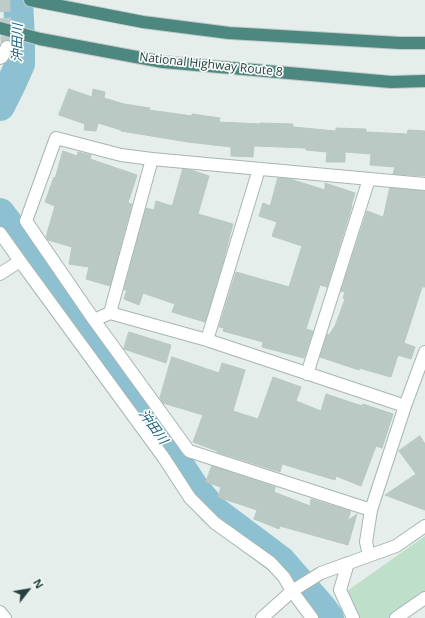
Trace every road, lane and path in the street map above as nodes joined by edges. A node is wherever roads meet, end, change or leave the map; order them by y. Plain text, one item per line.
1 (30, 0) edge
2 (0, 28) edge
3 (425, 43) edge
4 (7, 47) tunnel mouth
5 (0, 58) edge
6 (425, 82) edge
7 (152, 159) junction
8 (259, 168) junction
9 (369, 179) junction
10 (425, 184) edge
11 (0, 233) edge
12 (20, 261) junction
13 (0, 274) edge
14 (110, 313) junction
15 (94, 320) junction
16 (207, 340) junction
17 (425, 352) edge
18 (307, 374) junction
19 (405, 406) junction
20 (371, 510) junction
21 (425, 526) edge
22 (369, 555) junction
23 (348, 563) junction
24 (292, 591) junction
25 (425, 598) edge
26 (0, 612) edge
27 (5, 618) edge
28 (262, 618) edge
29 (312, 618) edge
30 (353, 618) edge
31 (396, 618) edge

1 - 3 highway
2 - 6 highway, National Highway Route 8
4 - 5 street
7 - 8 street
7 - 14 street
7 - 15 street
8 - 9 street
8 - 16 street
9 - 10 street
9 - 18 street
11 - 12 street
12 - 13 street
12 - 24 street
14 - 15 street
14 - 16 street
15 - 20 street
16 - 18 street
17 - 19 street
18 - 19 street
19 - 20 street
20 - 22 street
21 - 22 street
22 - 23 street
23 - 24 street
23 - 30 street
24 - 28 street
24 - 29 street
25 - 31 street
26 - 27 street

